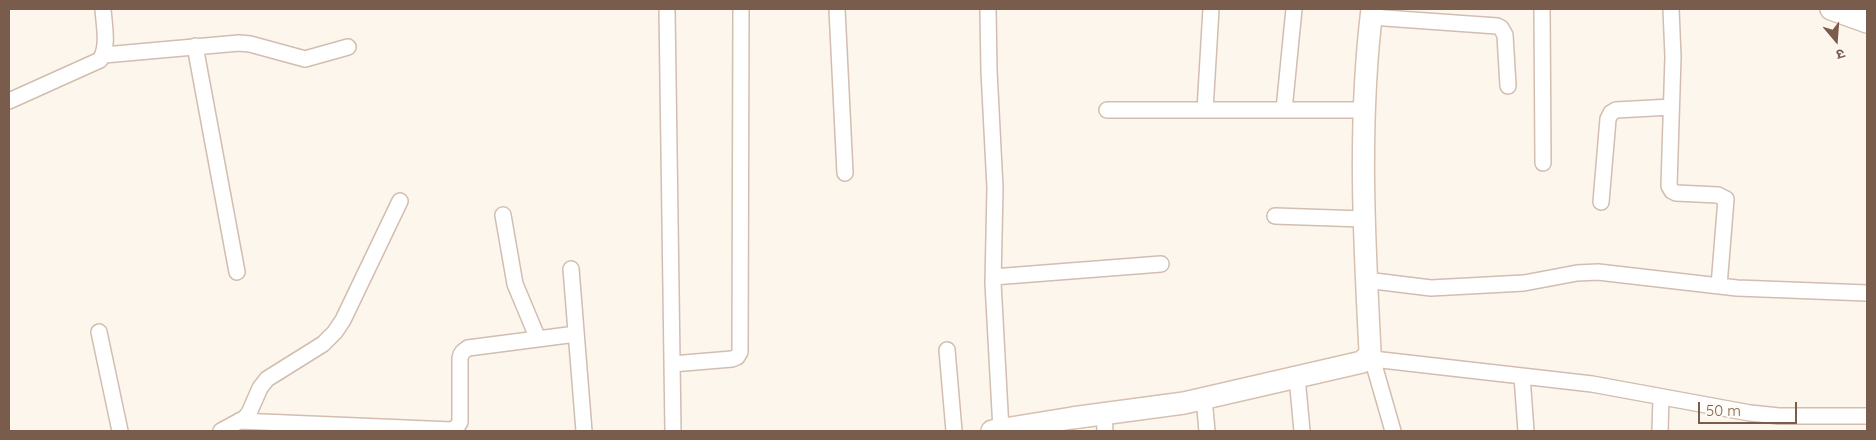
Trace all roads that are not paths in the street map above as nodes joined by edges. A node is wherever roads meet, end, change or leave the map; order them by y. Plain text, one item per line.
1 (103, 9) edge
2 (667, 9) edge
3 (741, 9) edge
4 (836, 9) edge
5 (988, 9) edge
6 (1211, 9) edge
7 (1294, 9) edge
8 (1542, 9) edge
9 (1671, 9) edge
10 (1831, 9) edge
11 (1372, 13) edge
12 (1867, 22) edge
13 (195, 46) junction
14 (348, 47) dead end
15 (104, 55) junction
16 (1508, 86) dead end
17 (9, 101) edge
18 (1671, 107) junction
19 (1107, 110) dead end
20 (1205, 110) junction
21 (1284, 110) junction
22 (1363, 110) junction
23 (1543, 163) dead end
24 (845, 173) dead end
25 (400, 201) dead end
26 (1601, 202) dead end
27 (503, 215) dead end
28 (1274, 216) dead end
29 (1363, 219) junction
30 (1161, 264) dead end
31 (571, 269) dead end
32 (237, 272) dead end
33 (994, 277) junction
34 (1366, 280) junction
35 (1719, 286) junction
36 (1867, 293) edge
37 (99, 332) dead end
38 (576, 334) junction
39 (538, 339) junction
40 (947, 350) dead end
41 (1371, 355) junction
42 (672, 364) junction
43 (1522, 376) junction
44 (1297, 377) junction
45 (1662, 397) junction
46 (1204, 398) junction
47 (1867, 416) edge
48 (239, 422) junction
49 (1104, 423) edge
50 (997, 430) edge
51 (120, 431) edge
52 (221, 431) edge
53 (584, 431) edge
54 (673, 431) edge
55 (954, 431) edge
56 (1207, 431) edge
57 (1302, 431) edge
58 (1393, 431) edge
59 (1526, 431) edge
60 (1660, 431) edge

1 - 15 street
2 - 42 street
3 - 42 street
4 - 24 street
5 - 33 street
6 - 20 street
7 - 21 street
8 - 23 street
9 - 18 street
10 - 12 street
11 - 16 street
11 - 22 street
13 - 14 street
13 - 15 street
13 - 32 street
15 - 17 street
18 - 26 street
18 - 35 street
19 - 20 street
20 - 21 street
21 - 22 street
22 - 29 street
25 - 48 street
27 - 39 street
28 - 29 street
29 - 34 street
30 - 33 street
31 - 38 street
33 - 50 street
34 - 35 street
34 - 41 street
35 - 36 street
37 - 51 street
38 - 39 street
38 - 53 street
39 - 48 street
40 - 55 street
41 - 43 street
41 - 44 street
41 - 58 street
42 - 54 street
43 - 45 street
43 - 59 street
44 - 46 street
44 - 57 street
45 - 47 street
45 - 60 street
46 - 49 street
46 - 56 street
48 - 52 street
49 - 50 street

